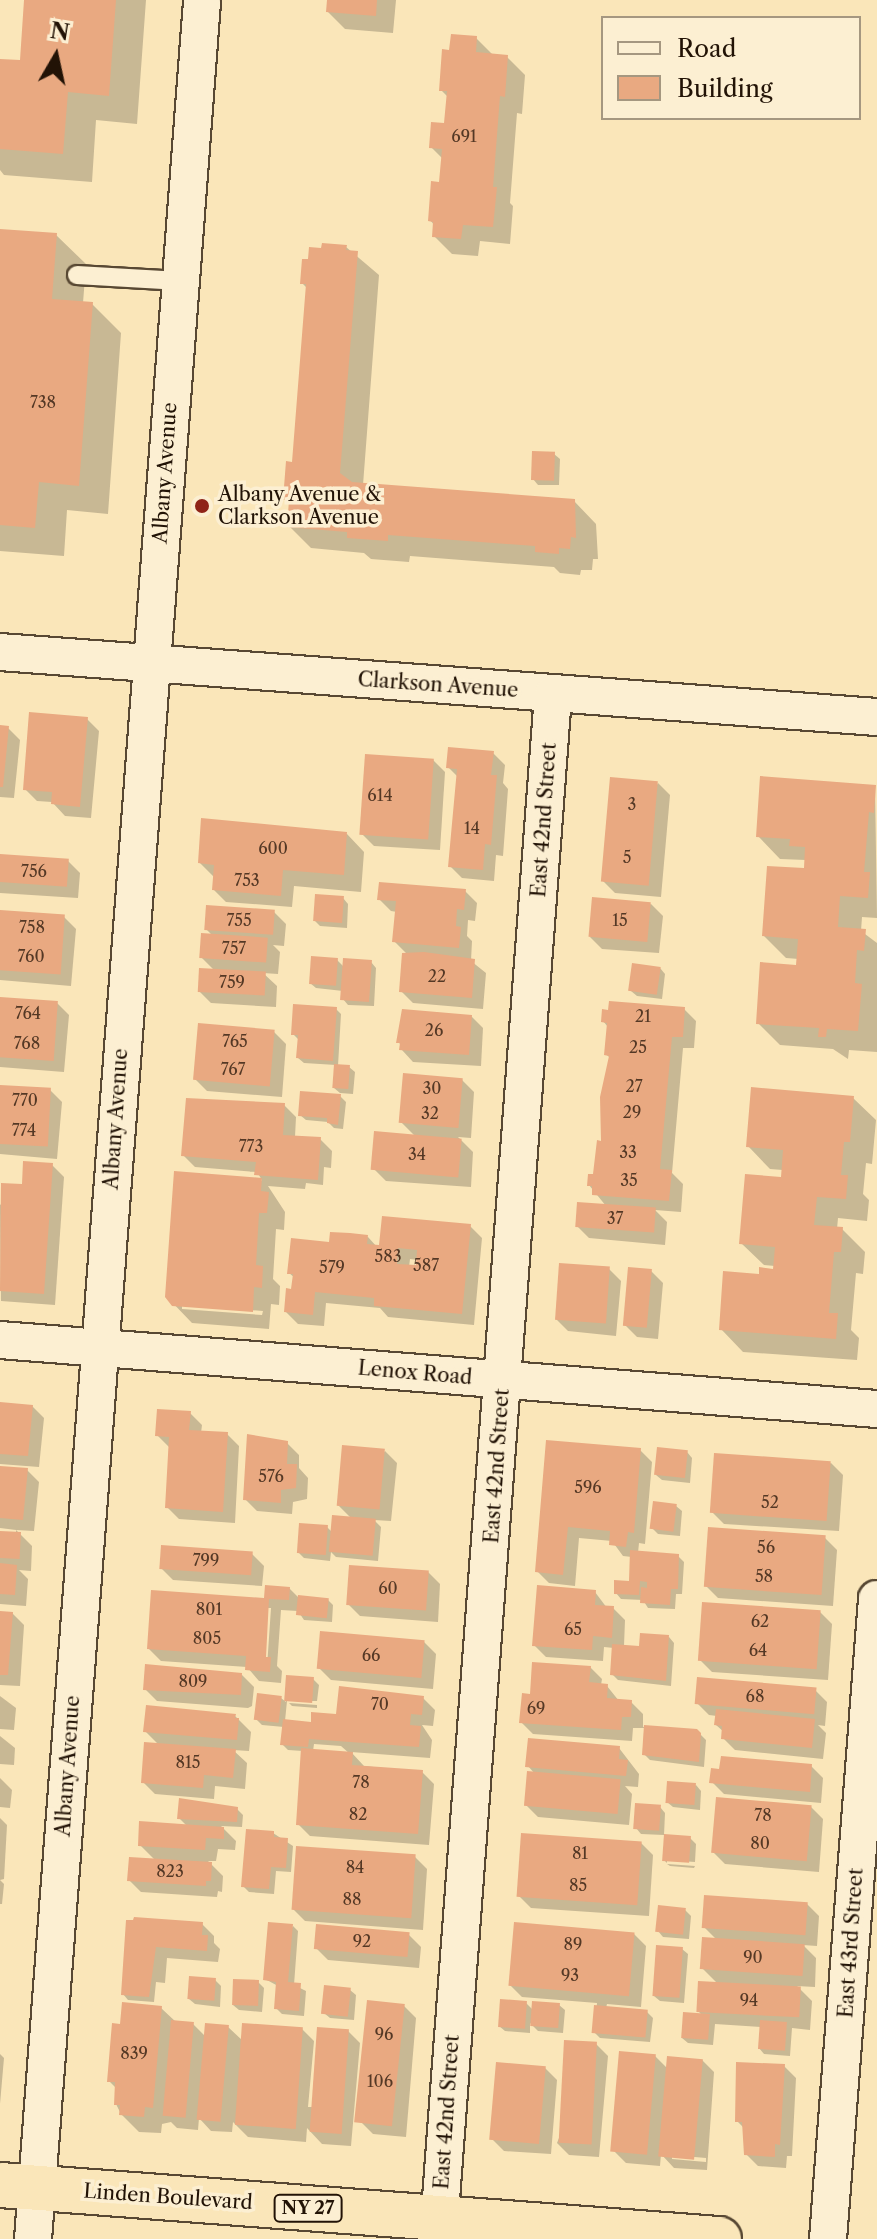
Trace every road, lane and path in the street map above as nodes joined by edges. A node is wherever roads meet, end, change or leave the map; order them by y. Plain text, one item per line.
1 (202, 0) edge
2 (77, 275) dead end
3 (180, 281) junction
4 (0, 652) edge
5 (150, 663) junction
6 (553, 694) junction
7 (877, 717) edge
8 (0, 1340) edge
9 (99, 1347) junction
10 (504, 1380) junction
11 (877, 1409) edge
12 (877, 1599) edge
13 (18, 2186) edge
14 (438, 2229) edge
15 (33, 2239) edge
16 (719, 2239) edge
17 (828, 2239) edge

1 - 3 street, Albany Avenue
2 - 3 lane
3 - 5 street, Albany Avenue
4 - 5 street, Clarkson Avenue
5 - 6 street, Clarkson Avenue
5 - 9 street, Albany Avenue
6 - 7 street, Clarkson Avenue
6 - 10 street, East 42nd Street
8 - 9 street, Lenox Road
9 - 10 street, Lenox Road
9 - 13 street, Albany Avenue
10 - 11 street, Lenox Road
10 - 14 street, East 42nd Street
12 - 17 street, East 43rd Street
13 - 14 highway, Linden Boulevard / NY 27
13 - 15 street, Albany Avenue
14 - 16 highway, Linden Boulevard / NY 27

